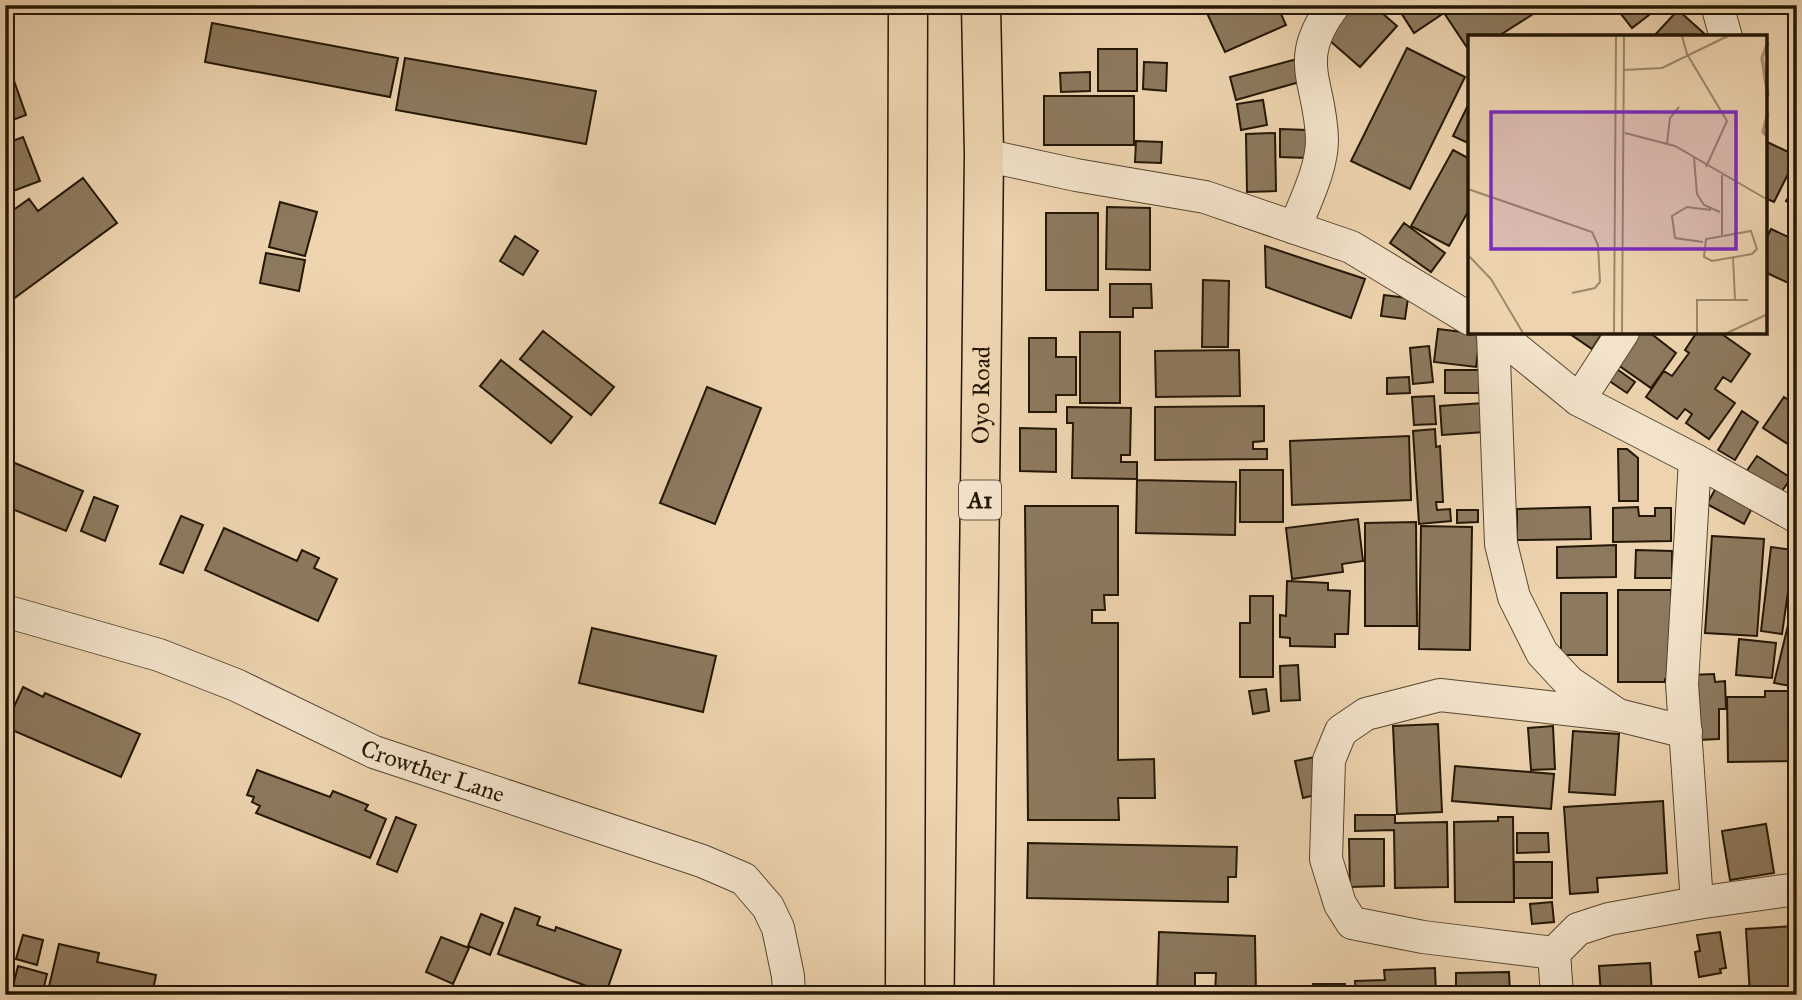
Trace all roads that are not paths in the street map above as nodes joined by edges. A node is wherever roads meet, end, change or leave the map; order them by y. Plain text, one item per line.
1 (908, 5) edge
2 (981, 5) edge
3 (1334, 5) edge
4 (1717, 5) edge
5 (1725, 35) edge
6 (984, 155) junction
7 (1295, 228) junction
8 (1468, 318) edge
9 (1492, 334) edge
10 (1494, 334) edge
11 (1622, 334) edge
12 (1579, 400) junction
13 (1695, 460) junction
14 (1797, 517) edge
15 (5, 611) edge
16 (1618, 715) junction
17 (1686, 732) junction
18 (1797, 889) edge
19 (1697, 903) junction
20 (1554, 953) junction
21 (789, 995) edge
22 (905, 995) edge
23 (974, 995) edge
24 (1557, 995) edge

1 - 22 highway
2 - 6 highway, Oyo Road / A1
3 - 7 street
4 - 5 street
6 - 7 street
6 - 23 highway, Oyo Road / A1
7 - 8 street
9 - 16 street
10 - 12 street
11 - 12 street
12 - 13 street
13 - 14 street
13 - 17 street
15 - 21 street, Crowther Lane
16 - 17 street
16 - 20 street
17 - 19 street
18 - 19 street
19 - 20 street
20 - 24 street

